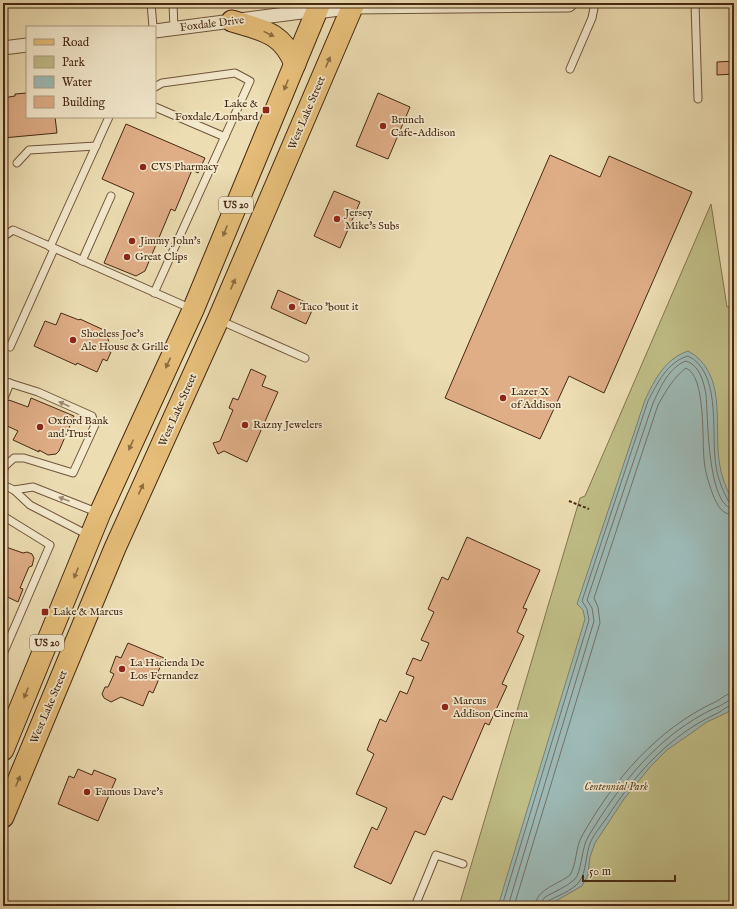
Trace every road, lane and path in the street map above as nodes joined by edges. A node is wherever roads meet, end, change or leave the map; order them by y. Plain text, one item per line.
1 (151, 3) edge
2 (173, 3) edge
3 (568, 3) edge
4 (595, 3) edge
5 (695, 3) edge
6 (353, 4) edge
7 (318, 7) edge
8 (232, 21) junction
9 (153, 26) edge
10 (174, 29) junction
11 (156, 31) edge
12 (26, 45) edge
13 (3, 48) edge
14 (294, 64) junction
15 (570, 69) dead end
16 (156, 86) edge
17 (698, 98) dead end
18 (156, 107) edge
19 (109, 118) edge
20 (225, 137) junction
21 (96, 146) junction
22 (17, 163) dead end
23 (111, 196) dead end
24 (3, 237) edge
25 (52, 248) junction
26 (82, 261) junction
27 (154, 293) junction
28 (193, 310) junction
29 (218, 320) junction
30 (10, 347) dead end
31 (304, 358) dead end
32 (7, 382) edge
33 (4, 398) edge
34 (3, 471) edge
35 (3, 486) edge
36 (14, 490) junction
37 (569, 501) dead end
38 (589, 509) dead end
39 (100, 513) junction
40 (3, 516) edge
41 (91, 537) junction
42 (3, 654) edge
43 (3, 750) edge
44 (3, 817) edge
45 (463, 864) dead end
46 (415, 906) edge

1 - 9 lane
2 - 10 lane
3 - 6 street
4 - 15 lane
5 - 17 lane
6 - 7 street
29 -> 6 main road, West Lake Street / US 20
7 - 8 street, Foxdale Drive
7 - 14 main road, US 20
8 - 10 street, Foxdale Drive
8 -> 14 main road
10 - 11 street, Foxdale Drive
12 - 13 street
14 -> 28 main road, US 20
16 - 20 lane
18 - 20 lane
19 - 21 lane
20 - 27 lane
21 - 22 lane
21 - 25 lane
23 - 26 lane
24 - 25 lane
25 - 26 lane
25 - 30 lane
26 - 27 lane
27 - 28 lane
28 -> 39 main road, US 20
29 - 31 lane
44 -> 29 main road, West Lake Street / US 20
32 - 33 lane
34 -> 32 lane
35 - 36 lane
39 -> 36 lane
36 - 41 lane
37 - 38 path
39 - 41 main road, US 20
40 - 42 lane
41 -> 43 main road, US 20
45 - 46 lane

